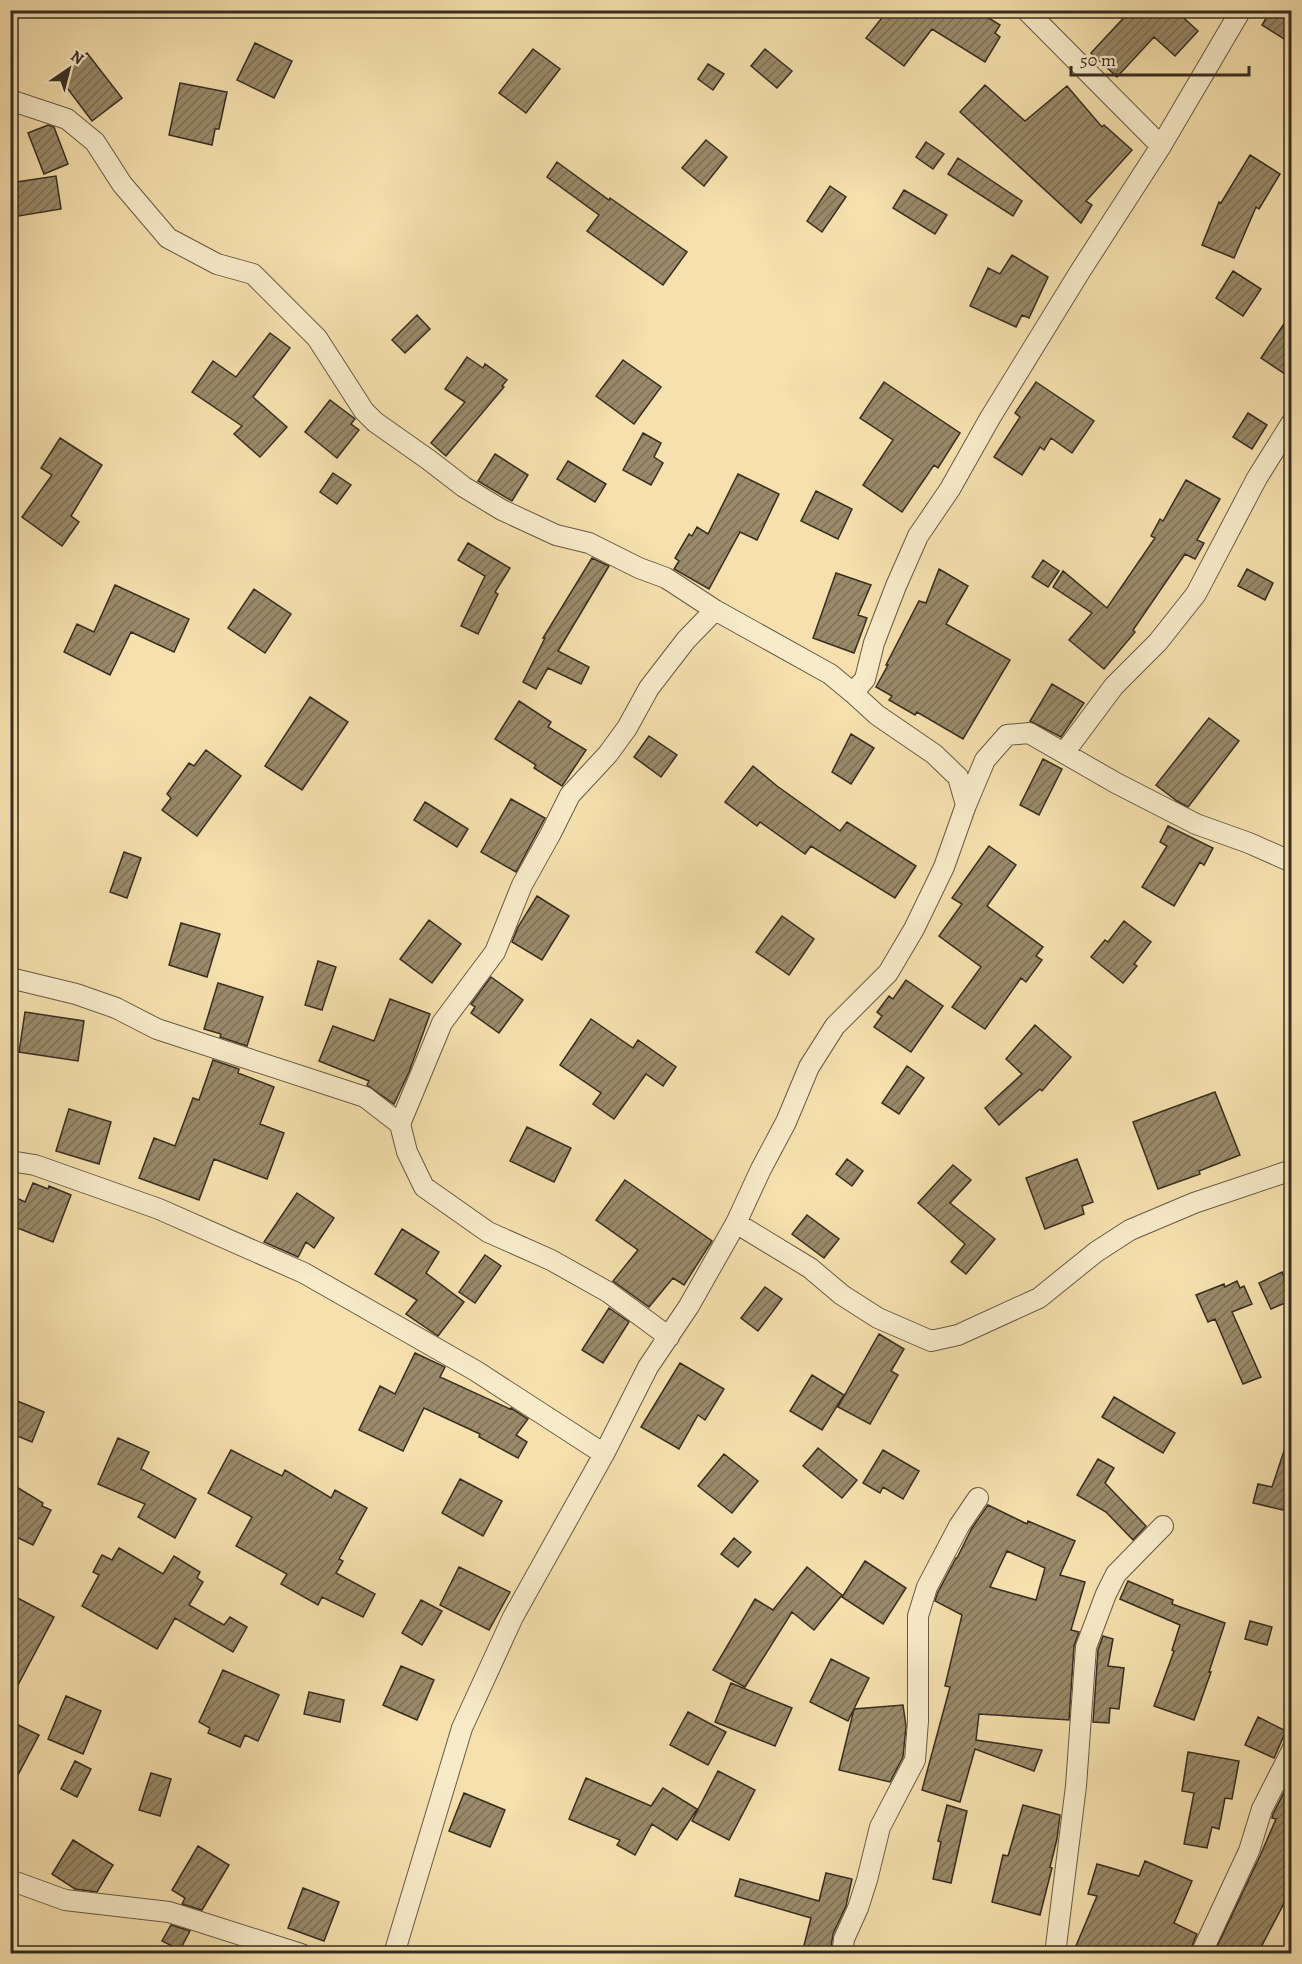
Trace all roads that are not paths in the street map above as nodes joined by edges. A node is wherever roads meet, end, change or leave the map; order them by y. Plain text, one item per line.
1 (1026, 10) edge
2 (1241, 10) edge
3 (10, 100) edge
4 (1161, 146) junction
5 (1292, 422) edge
6 (716, 609) junction
7 (853, 693) junction
8 (1064, 753) junction
9 (966, 805) junction
10 (1292, 862) edge
11 (10, 978) edge
12 (400, 1124) junction
13 (10, 1161) edge
14 (1292, 1170) edge
15 (736, 1223) junction
16 (669, 1337) junction
17 (604, 1454) junction
18 (978, 1498) dead end
19 (1163, 1526) dead end
20 (1292, 1750) edge
21 (10, 1880) edge
22 (301, 1953) edge
23 (393, 1953) edge
24 (842, 1953) edge
25 (1055, 1953) edge
26 (1202, 1953) edge

1 - 4 street
2 - 4 street
3 - 6 street
4 - 7 street
5 - 8 street
6 - 7 street
6 - 12 street
7 - 9 street
8 - 9 street
8 - 10 street
9 - 15 street
11 - 12 street
12 - 16 street
13 - 17 street
14 - 15 street
15 - 16 street
16 - 17 street
17 - 23 street
18 - 24 street
19 - 25 street
20 - 26 street
21 - 22 street

